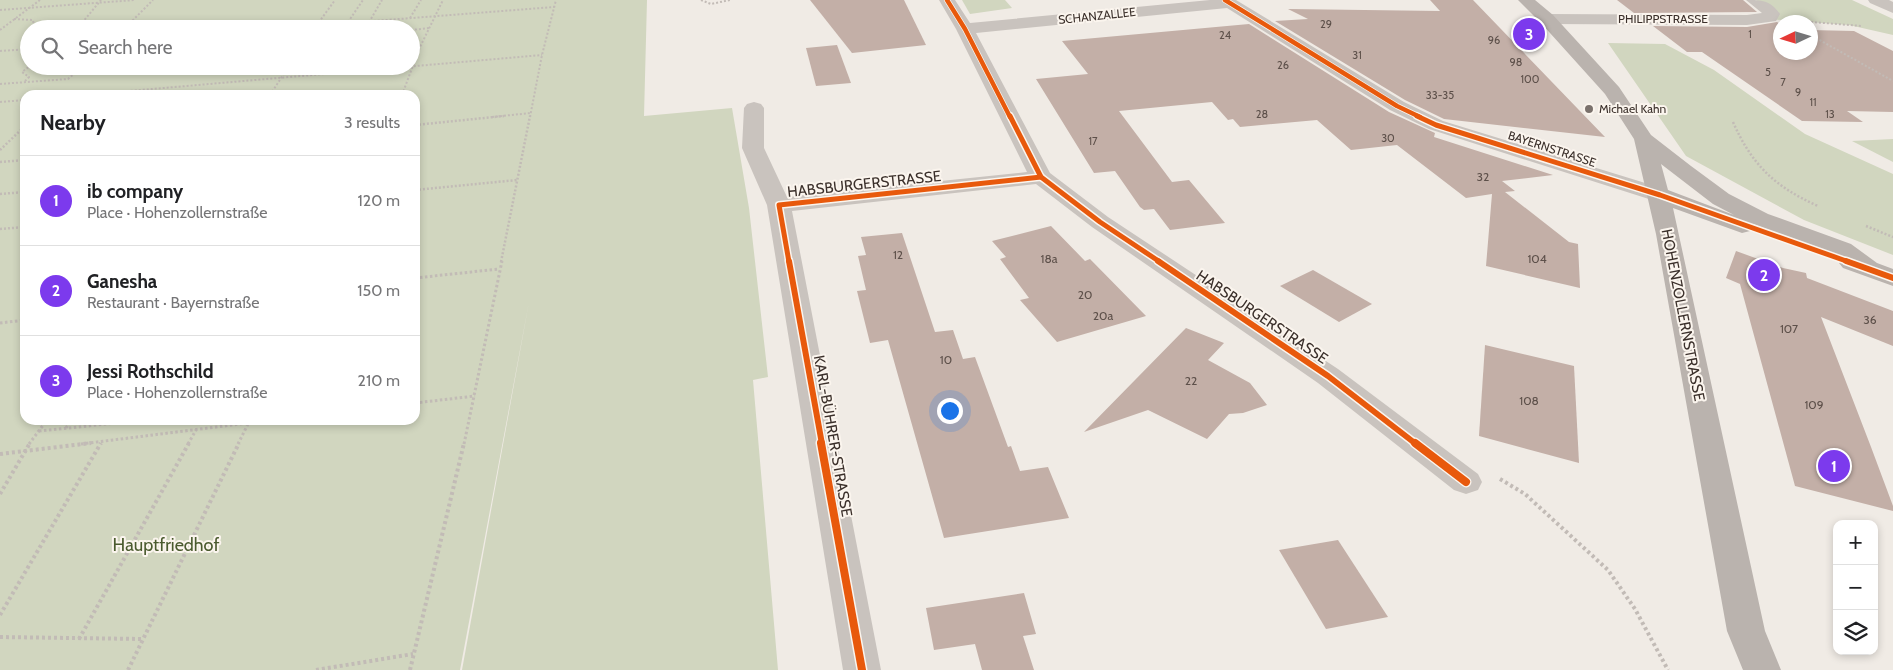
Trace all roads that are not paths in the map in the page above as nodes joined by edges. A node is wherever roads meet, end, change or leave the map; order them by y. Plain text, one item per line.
1 (947, 0) edge
2 (1526, 0) edge
3 (1754, 0) edge
4 (1876, 0) edge
5 (1227, 2) edge
6 (1893, 8) edge
7 (1547, 19) junction
8 (965, 29) junction
9 (754, 108) dead end
10 (1644, 139) junction
11 (1041, 177) junction
12 (1660, 195) junction
13 (778, 206) junction
14 (1868, 269) junction
15 (1893, 278) edge
16 (1466, 482) dead end
17 (862, 670) edge
18 (1762, 670) edge

1 - 8 street, HABSBURGERSTRASSE
2 - 7 main road, HOHENZOLLERNSTRASSE
3 - 7 street, PHILIPPSTRASSE
4 - 6 street
5 - 8 street, SCHANZALLEE
5 - 12 street, BAYERNSTRASSE
7 - 10 main road, HOHENZOLLERNSTRASSE
8 - 11 street, HABSBURGERSTRASSE
9 - 13 street, KARL-BÜHRER-STRASSE
10 - 12 main road, HOHENZOLLERNSTRASSE
10 - 14 main road, BAYERNSTRASSE
11 - 13 street, HABSBURGERSTRASSE
11 - 16 street, HABSBURGERSTRASSE
12 - 14 main road, BAYERNSTRASSE
12 - 18 main road, HOHENZOLLERNSTRASSE
13 - 17 street, KARL-BÜHRER-STRASSE
14 - 15 main road, BAYERNSTRASSE

